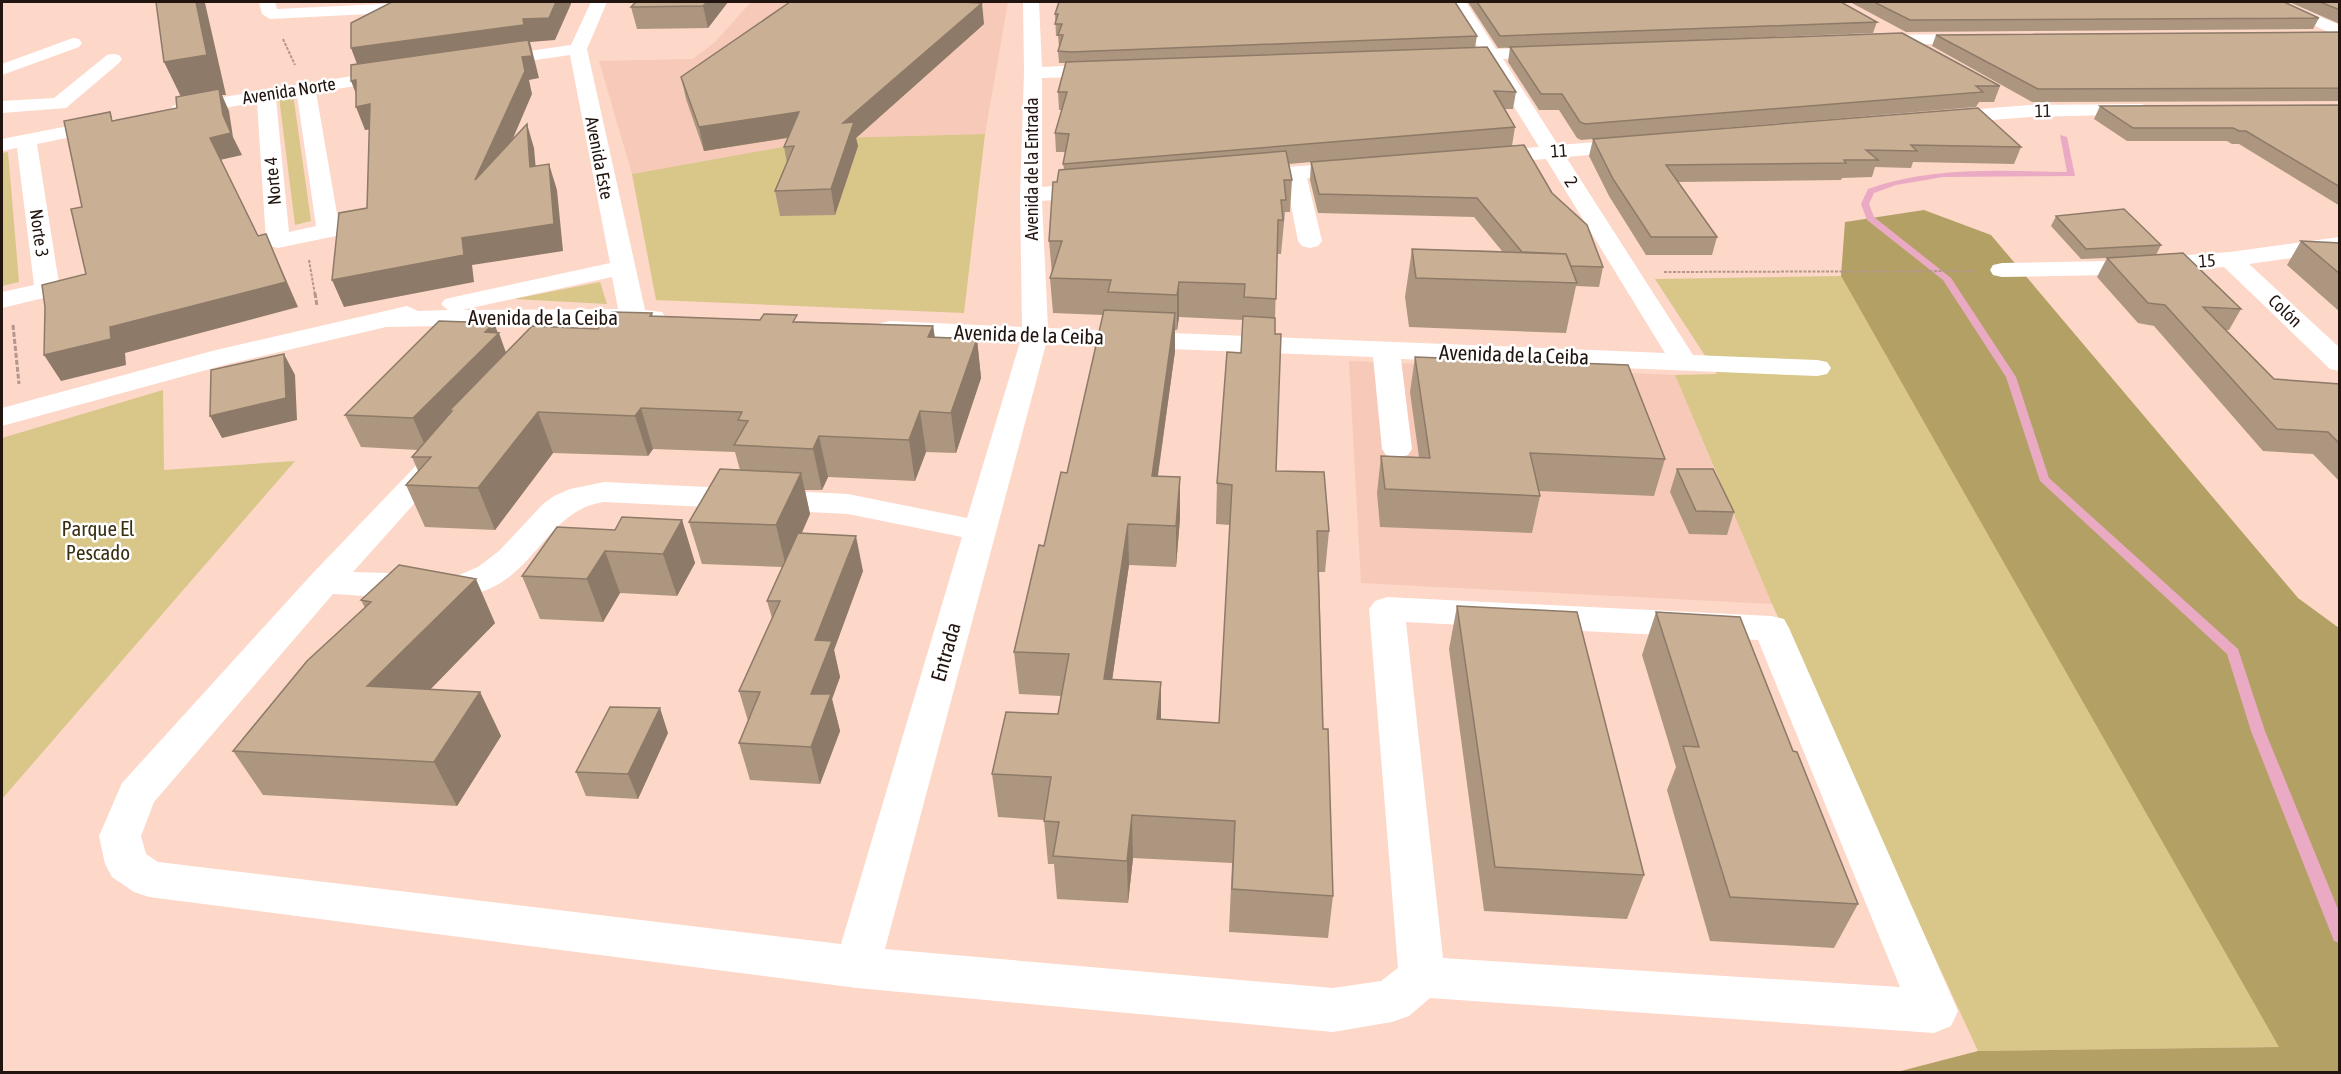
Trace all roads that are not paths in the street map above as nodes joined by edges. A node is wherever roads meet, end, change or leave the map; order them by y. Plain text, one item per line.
1 (512, 2) edge
2 (600, 2) edge
3 (1030, 2) edge
4 (1458, 2) edge
5 (2273, 2) edge
6 (269, 8) edge
7 (1874, 23) edge
8 (2340, 34) edge
9 (2304, 36) edge
10 (47, 37) dead end
11 (1999, 38) edge
12 (1905, 39) junction
13 (1857, 41) edge
14 (73, 43) dead end
15 (578, 49) junction
16 (1574, 51) edge
17 (1491, 54) junction
18 (1934, 56) edge
19 (1432, 57) edge
20 (2, 58) edge
21 (113, 59) dead end
22 (473, 64) edge
23 (1127, 69) edge
24 (2, 70) edge
25 (416, 72) edge
26 (1033, 74) junction
27 (306, 88) junction
28 (2001, 94) edge
29 (266, 95) junction
30 (59, 104) junction
31 (2, 107) edge
32 (2161, 110) edge
33 (2030, 111) junction
34 (166, 113) edge
35 (132, 119) edge
36 (1924, 120) edge
37 (99, 125) junction
38 (26, 140) junction
39 (1652, 144) edge
40 (2, 145) edge
41 (1552, 152) junction
42 (1458, 160) edge
43 (1377, 166) edge
44 (1295, 173) junction
45 (1226, 179) edge
46 (1123, 187) edge
47 (1031, 195) junction
48 (1311, 241) dead end
49 (2340, 244) edge
50 (2230, 260) junction
51 (621, 268) junction
52 (2002, 270) road end
53 (6, 299) edge
54 (573, 316) junction
55 (633, 317) junction
56 (384, 319) junction
57 (680, 320) edge
58 (869, 328) edge
59 (1035, 336) junction
60 (1386, 350) junction
61 (1684, 362) junction
62 (2340, 363) edge
63 (1817, 368) dead end
64 (509, 385) edge
65 (11, 414) edge
66 (461, 436) edge
67 (1396, 449) dead end
68 (980, 531) junction
69 (324, 582) junction
70 (857, 967) junction
71 (1422, 977) junction

1 - 6 street
2 - 15 street
3 - 26 street, Avenida de la Entrada
4 - 17 street, 2
5 - 8 street
7 - 12 street
8 - 9 street
10 - 20 street
11 - 12 street
12 - 13 street
12 - 18 street
14 - 24 street
15 - 22 street
15 - 51 street, Avenida Este
16 - 17 street
17 - 19 street
17 - 41 street, 2
21 - 30 street
23 - 26 street
25 - 27 street, Avenida Norte
26 - 47 street, Avenida de la Entrada
27 - 29 street, Avenida Norte
27 - 29 street, Norte 4
28 - 33 street
29 - 34 street, Avenida Norte
30 - 31 street
30 - 37 street
32 - 33 street, 11
33 - 36 street, 11
35 - 37 street
37 - 38 street
38 - 40 street
38 - 53 street, Norte 3
39 - 41 street, 11
41 - 42 street, 11
41 - 61 street, 2
43 - 44 street
44 - 45 street
44 - 48 street
46 - 47 street
47 - 59 street, Avenida de la Entrada
49 - 50 street, 15
50 - 52 street, 15
50 - 62 street, Colón
51 - 55 street, Avenida Este
51 - 56 street, Avenida de la Ceiba
54 - 55 street, Avenida de la Ceiba
54 - 56 street, Avenida de la Ceiba
54 - 64 street
55 - 57 street, Avenida de la Ceiba
56 - 65 street, Avenida de la Ceiba
58 - 59 street, Avenida de la Ceiba
59 - 60 street, Avenida de la Ceiba
59 - 68 street, Entrada
60 - 61 street, Avenida de la Ceiba
60 - 67 street
61 - 63 street, Avenida de la Ceiba
66 - 69 street
68 - 69 street
68 - 70 street, Entrada
69 - 70 street
70 - 71 street
71 - 71 street

